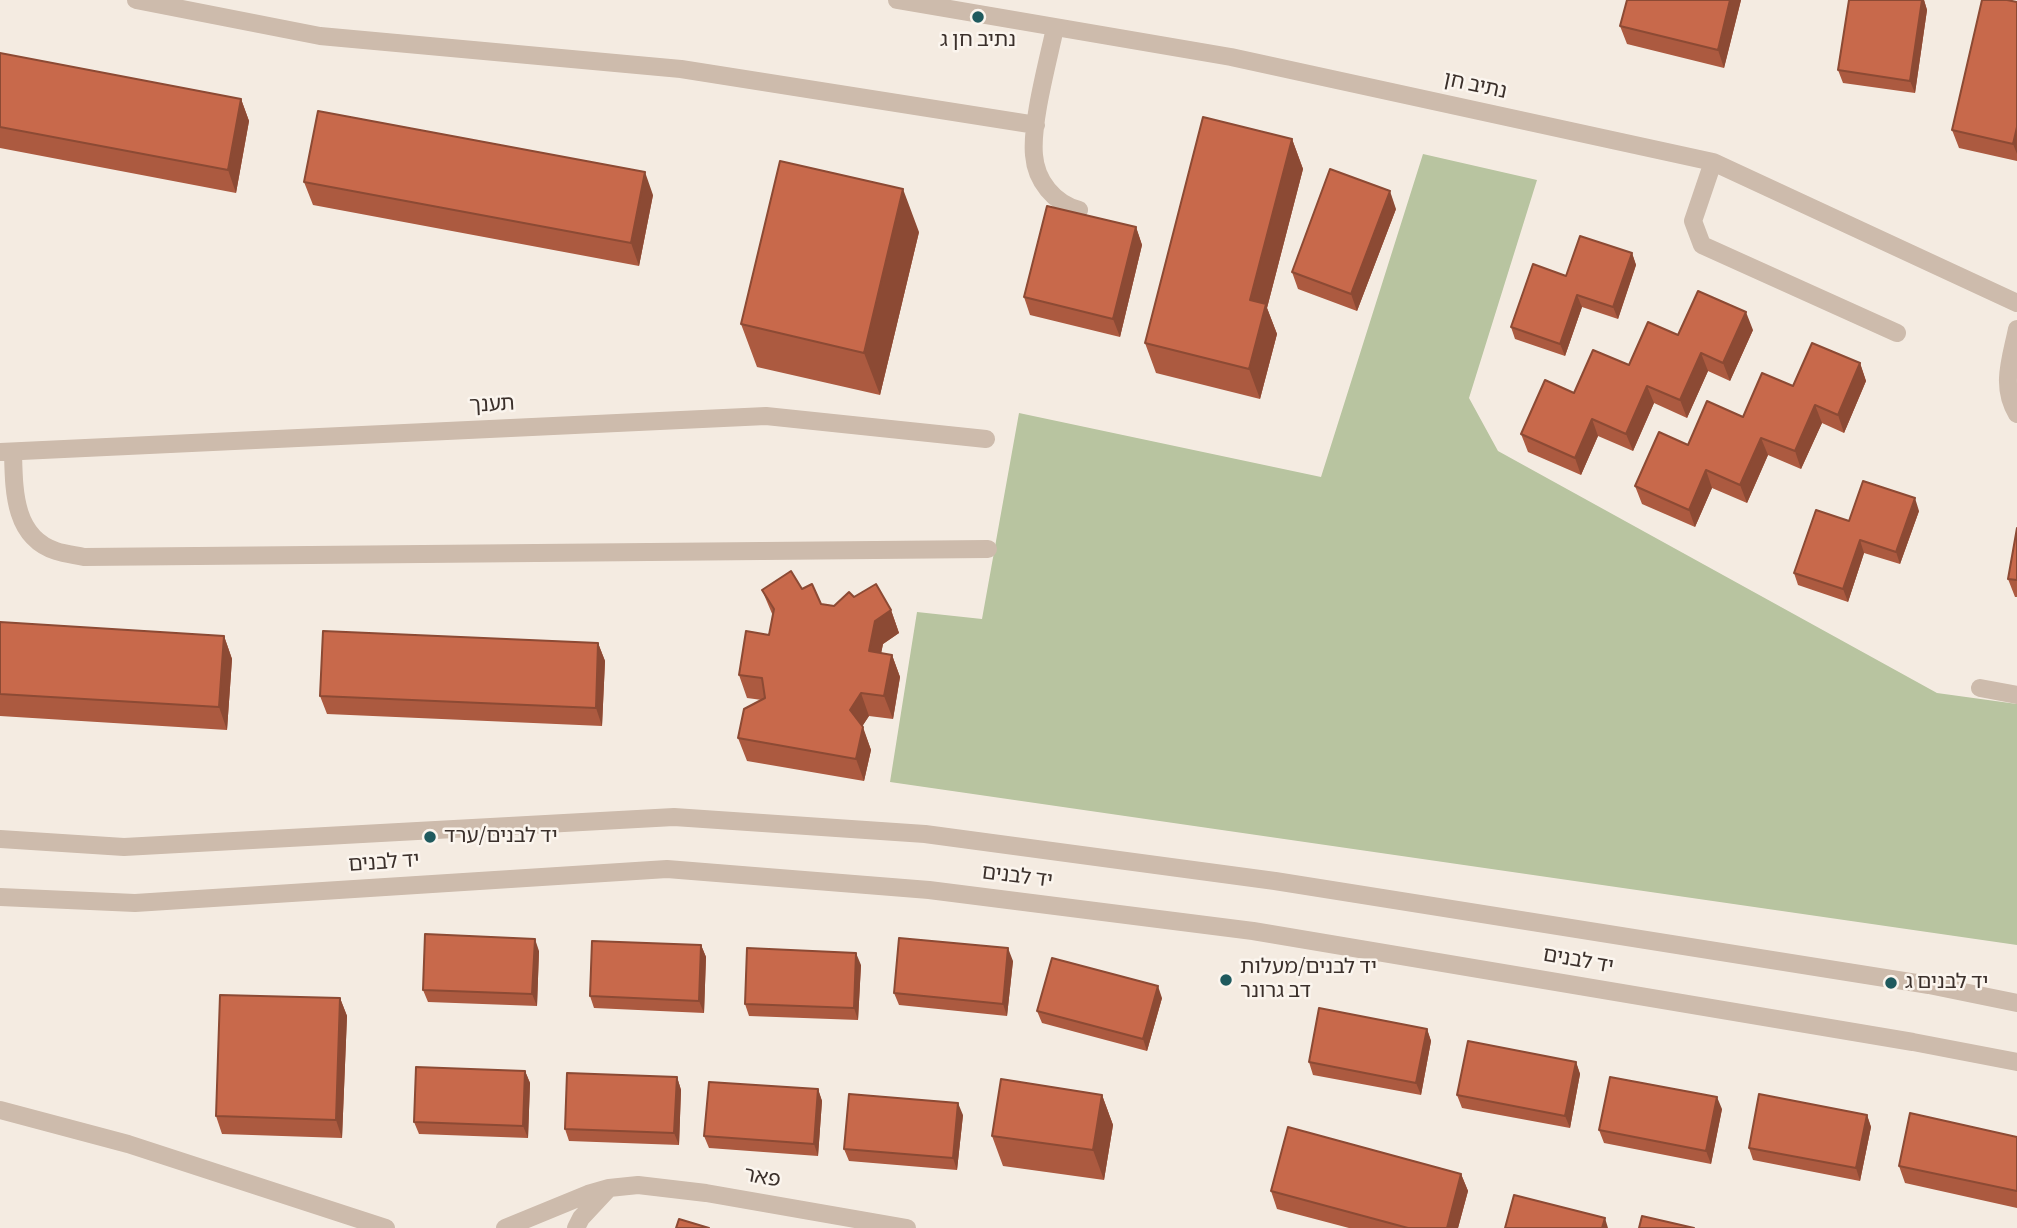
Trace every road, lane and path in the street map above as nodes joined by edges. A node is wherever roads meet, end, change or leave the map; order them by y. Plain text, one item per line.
1 (136, 0) edge
2 (897, 0) edge
3 (1055, 28) junction
4 (1036, 125) junction
5 (1713, 162) junction
6 (1079, 210) edge
7 (2017, 303) edge
8 (2017, 329) edge
9 (1897, 333) dead end
10 (2017, 414) edge
11 (986, 439) dead end
12 (6, 452) edge
13 (988, 549) dead end
14 (1980, 688) dead end
15 (2017, 695) edge
16 (0, 839) edge
17 (0, 897) edge
18 (2017, 1003) edge
19 (2017, 1062) edge
20 (0, 1110) edge
21 (609, 1188) junction
22 (386, 1228) edge
23 (505, 1228) edge
24 (576, 1228) edge
25 (907, 1228) edge

1 - 4 street
2 - 3 street, נתיב חן
3 - 4 street
3 - 5 street, נתיב חן
4 - 6 street
5 - 7 street, נתיב חן
5 - 9 street
8 - 10 street
11 - 12 street, תענך
12 - 13 street
14 - 15 street
16 - 18 street, יד לבנים
17 - 19 street, יד לבנים
20 - 22 street
21 - 23 street, פאר
21 - 24 street
21 - 25 street, פאר

